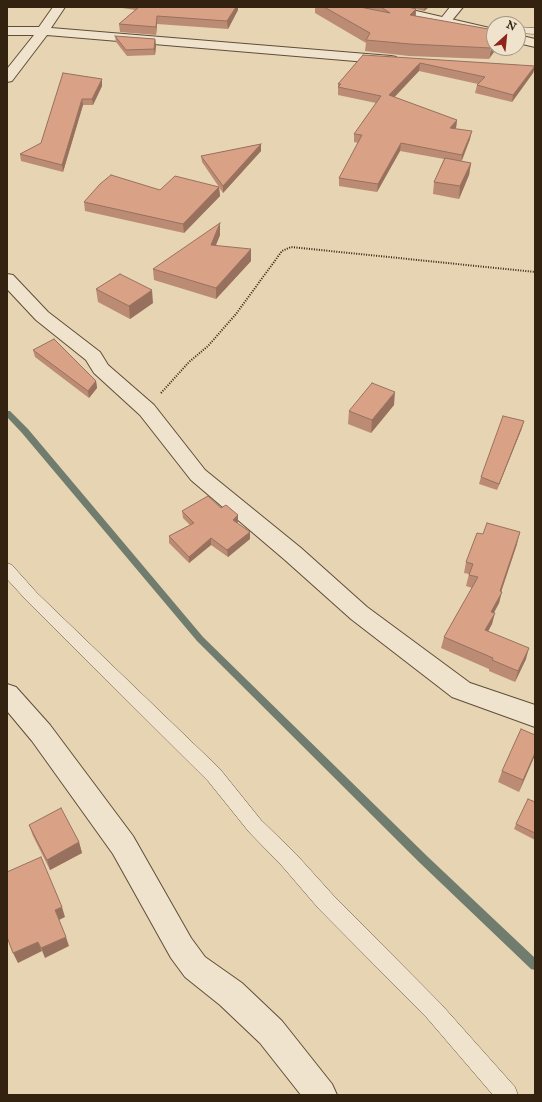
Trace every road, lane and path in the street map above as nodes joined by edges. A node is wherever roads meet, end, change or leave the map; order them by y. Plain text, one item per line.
1 (59, 7) edge
2 (383, 7) edge
3 (457, 7) edge
4 (445, 21) junction
5 (7, 30) edge
6 (44, 30) junction
7 (486, 30) edge
8 (401, 61) edge
9 (7, 78) edge
10 (535, 272) edge
11 (7, 279) edge
12 (147, 410) junction
13 (7, 569) edge
14 (7, 694) edge
15 (535, 716) edge
16 (321, 1095) edge
17 (507, 1095) edge

1 - 6 street
2 - 4 street
3 - 4 street
4 - 7 street
5 - 6 street
6 - 8 street
6 - 9 street
10 - 12 path
11 - 12 street
12 - 15 street
13 - 17 lane
14 - 16 street

